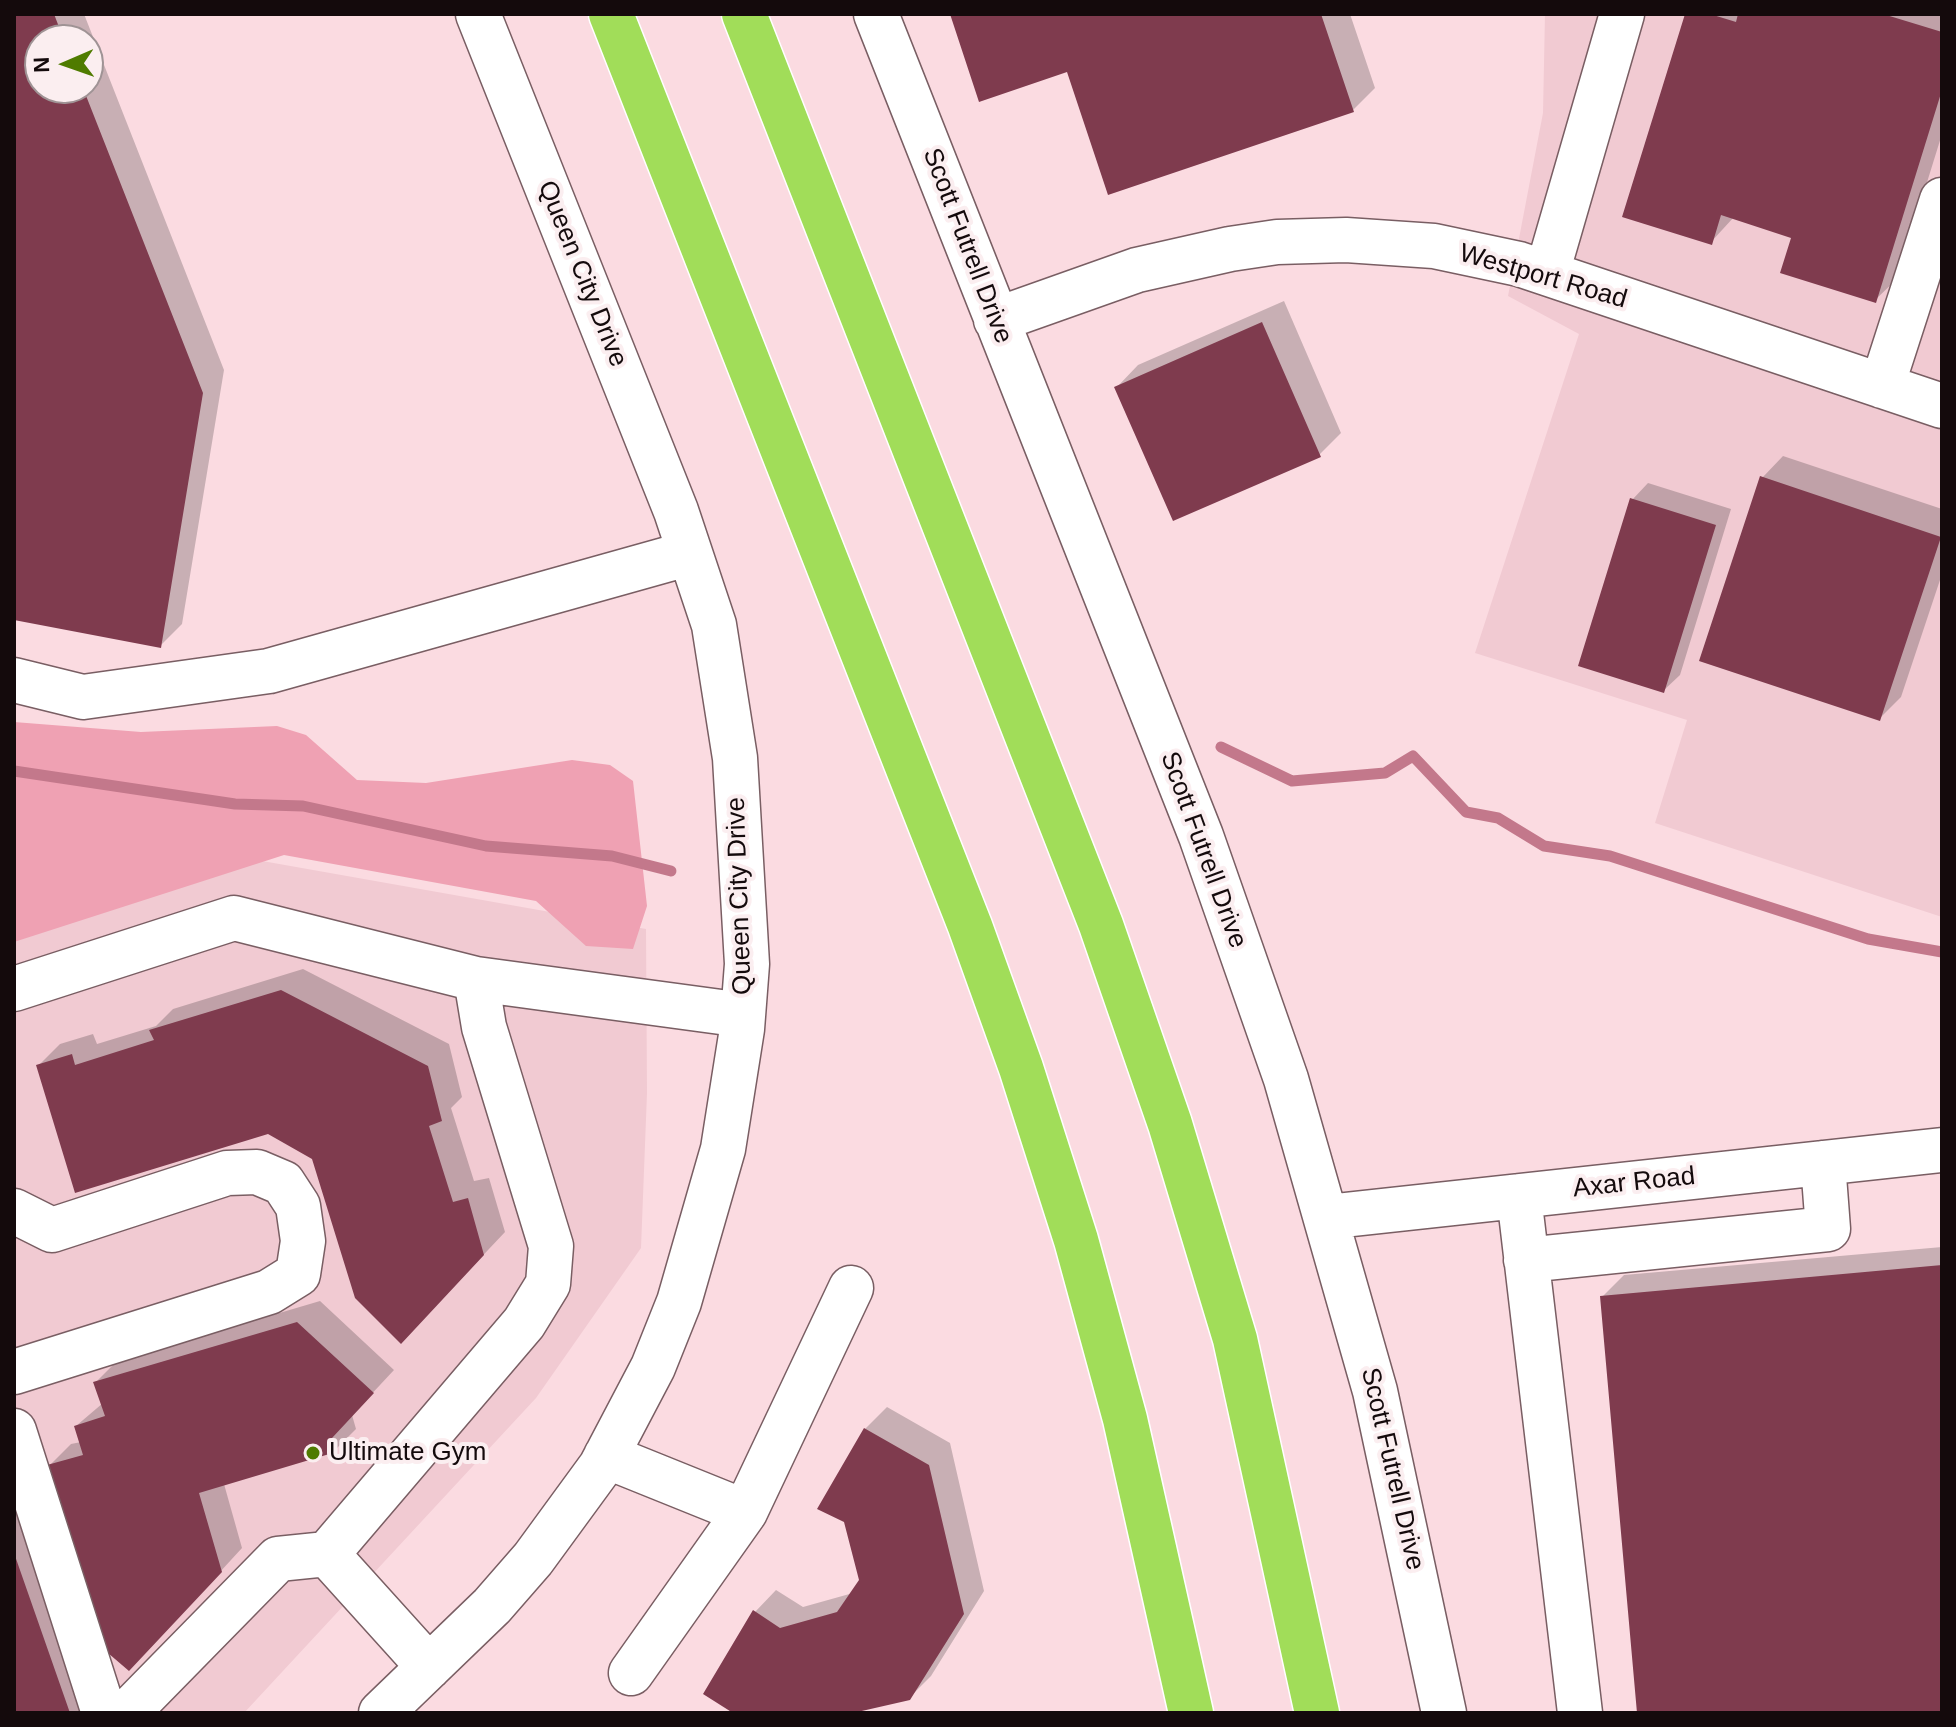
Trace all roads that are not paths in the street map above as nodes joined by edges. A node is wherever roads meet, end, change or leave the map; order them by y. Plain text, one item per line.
1 (478, 14) edge
2 (611, 14) edge
3 (744, 14) edge
4 (876, 14) edge
5 (1622, 14) edge
6 (1942, 200) edge
7 (1547, 273) junction
8 (996, 320) junction
9 (1882, 386) junction
10 (1942, 406) edge
11 (690, 553) junction
12 (14, 680) edge
13 (476, 979) junction
14 (14, 989) edge
15 (743, 1015) junction
16 (1942, 1150) edge
17 (1823, 1163) junction
18 (1519, 1196) junction
19 (14, 1211) edge
20 (1326, 1217) junction
21 (1526, 1260) junction
22 (851, 1288) dead end
23 (14, 1372) edge
24 (14, 1431) edge
25 (606, 1456) junction
26 (745, 1512) junction
27 (327, 1554) junction
28 (429, 1667) junction
29 (631, 1673) dead end
30 (104, 1713) edge
31 (127, 1713) edge
32 (381, 1713) edge
33 (1191, 1713) edge
34 (1317, 1713) edge
35 (1444, 1713) edge
36 (1580, 1713) edge

1 - 11 street, Queen City Drive
2 - 33 highway
3 - 34 highway
4 - 8 street, Scott Futrell Drive
5 - 7 street
6 - 9 street
7 - 8 street, Westport Road
7 - 9 street, Westport Road
8 - 20 street, Scott Futrell Drive
9 - 10 street, Westport Road
11 - 12 street
11 - 15 street, Queen City Drive
13 - 14 street
13 - 15 street
13 - 27 street
15 - 25 street, Queen City Drive
16 - 17 street, Axar Road
17 - 18 street, Axar Road
17 - 21 street
18 - 20 street, Axar Road
18 - 21 street
19 - 23 street
20 - 35 street, Scott Futrell Drive
21 - 36 street
22 - 26 street
24 - 30 street
25 - 26 street
25 - 28 street, Queen City Drive
26 - 29 street
27 - 28 street
27 - 31 street
28 - 32 street, Queen City Drive

